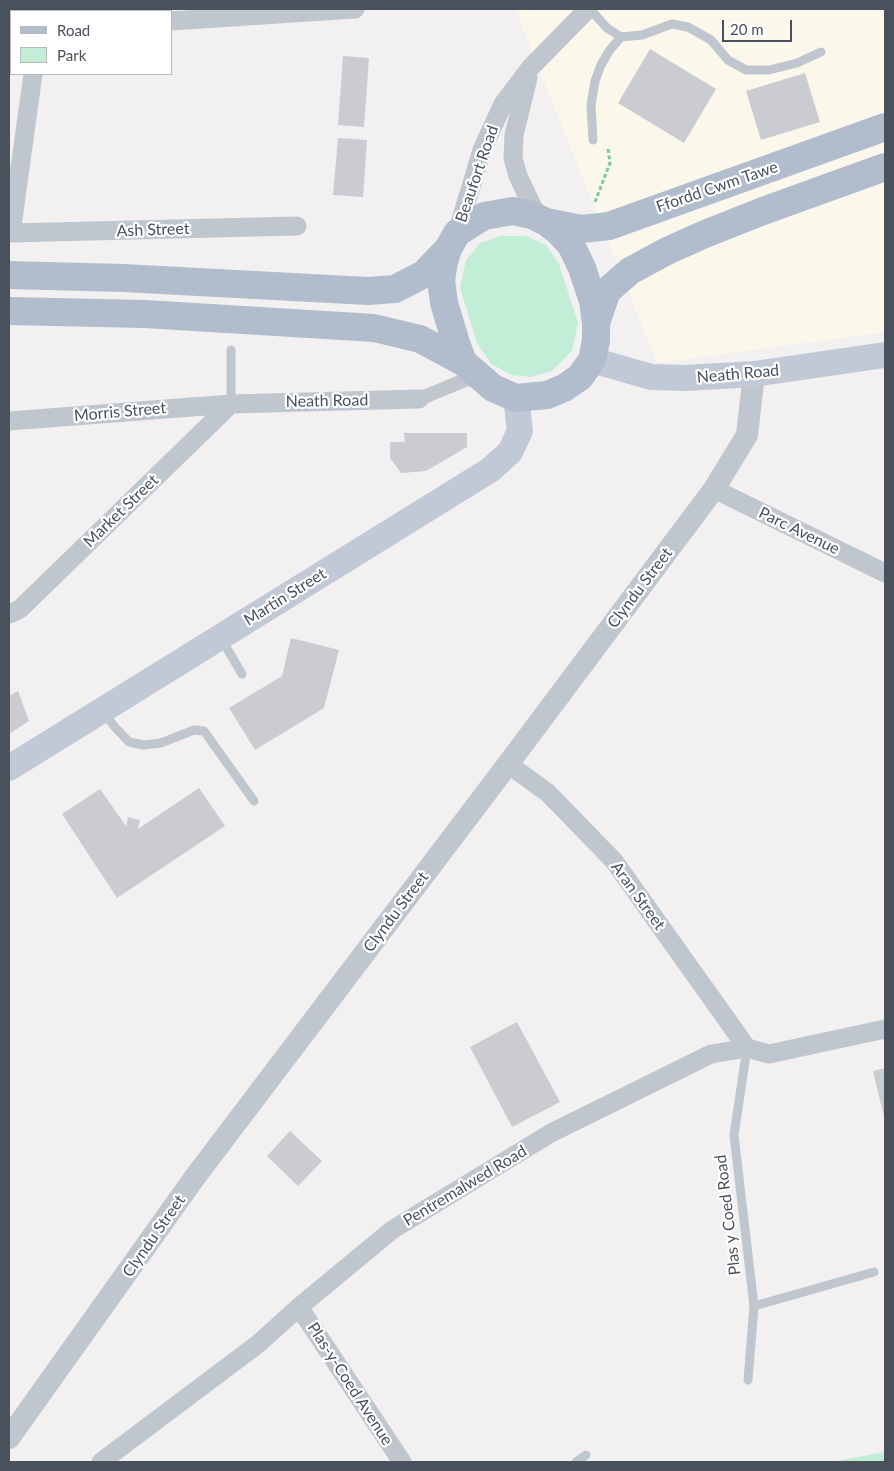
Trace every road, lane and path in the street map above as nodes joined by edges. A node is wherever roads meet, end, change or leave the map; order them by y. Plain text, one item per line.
1 (355, 9) edge
2 (589, 9) edge
3 (172, 21) edge
4 (621, 37) junction
5 (821, 52) dead end
6 (531, 67) junction
7 (33, 75) edge
8 (885, 127) edge
9 (593, 140) joint
10 (885, 167) edge
11 (594, 203) dead end
12 (542, 220) junction
13 (297, 226) dead end
14 (10, 233) edge
15 (452, 241) junction
16 (9, 275) edge
17 (9, 311) edge
18 (596, 323) junction
19 (231, 350) dead end
20 (885, 355) edge
21 (592, 360) junction
22 (470, 368) junction
23 (754, 374) junction
24 (516, 398) junction
25 (420, 399) joint
26 (231, 404) junction
27 (9, 421) edge
28 (714, 489) junction
29 (885, 573) edge
30 (9, 614) edge
31 (220, 637) junction
32 (242, 674) dead end
33 (102, 710) junction
34 (508, 764) junction
35 (9, 768) edge
36 (254, 801) dead end
37 (885, 1029) edge
38 (747, 1048) junction
39 (874, 1272) dead end
40 (754, 1306) junction
41 (299, 1307) junction
42 (748, 1380) dead end
43 (9, 1438) edge
44 (586, 1455) dead end
45 (101, 1462) edge
46 (402, 1462) edge
47 (576, 1462) edge

1 - 3 street
2 - 4 lane
2 - 6 street, Beaufort Road
4 - 5 lane
4 - 9 lane
6 - 12 street, Beaufort Road
6 - 15 street, Beaufort Road
7 - 14 street
8 - 12 main road, Ffordd Cwm Tawe
9 - 11 path
10 - 18 main road
12 - 15 main road
12 - 18 main road
13 - 14 street, Ash Street
15 - 16 main road
15 - 22 main road
17 - 22 main road
18 - 21 main road
19 - 26 lane
20 - 23 main road, Neath Road
21 - 23 main road, Neath Road
21 - 24 main road
22 - 24 main road
22 - 25 street, Neath Road
23 - 28 street, Clyndu Street
24 - 31 main road, Martin Street
25 - 26 street, Neath Road
26 - 27 street, Morris Street
26 - 30 street, Market Street
28 - 29 street, Parc Avenue
28 - 34 street, Clyndu Street
31 - 32 lane
31 - 33 main road, Martin Street
33 - 35 main road, Martin Street
33 - 36 lane
34 - 38 street, Aran Street
34 - 43 street, Clyndu Street
37 - 38 street, Pentremalwed Road
38 - 40 lane, Plas y Coed Road
38 - 41 street, Pentremalwed Road
39 - 40 lane
40 - 42 lane, Plas y Coed Road
41 - 45 street, Pentremalwed Road
41 - 46 street, Plas-y-Coed Avenue
44 - 47 lane

